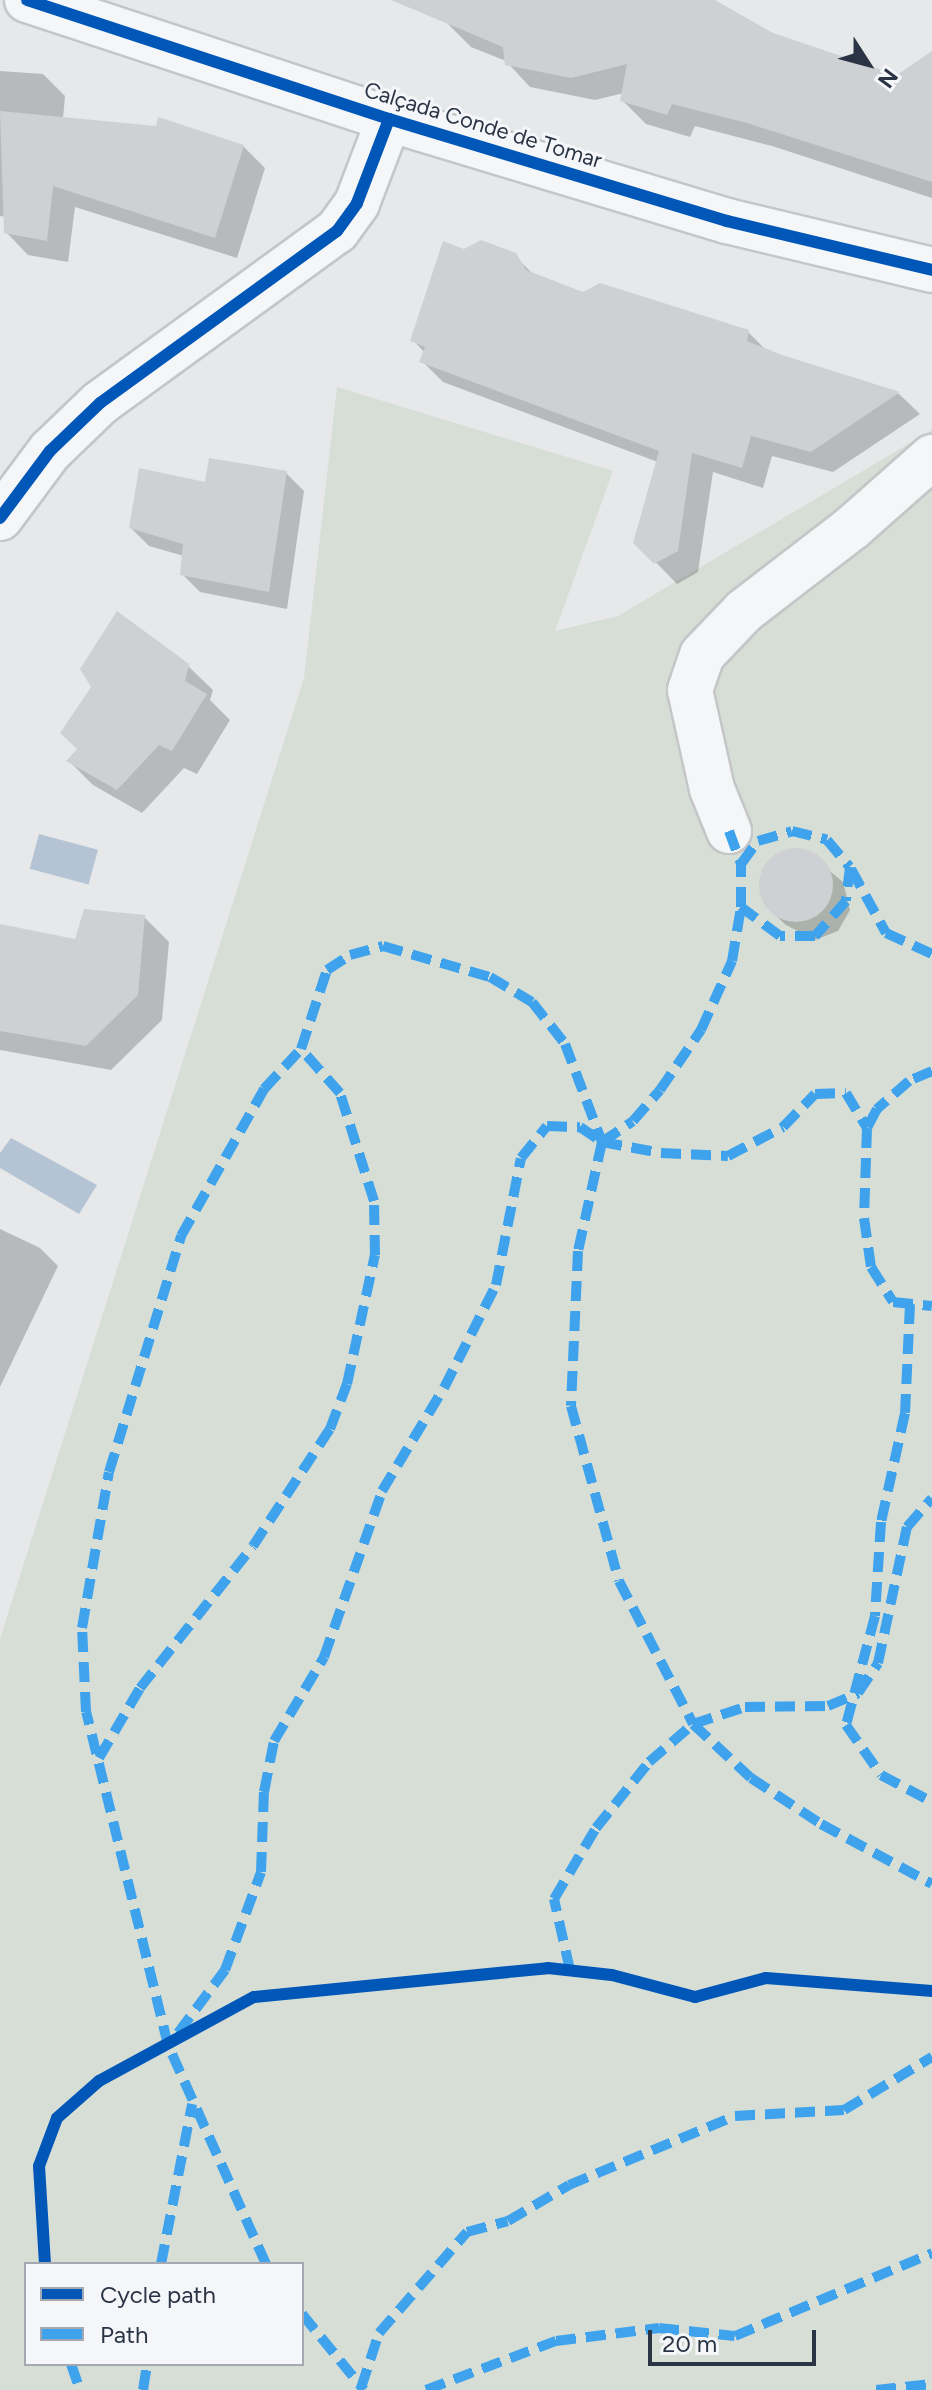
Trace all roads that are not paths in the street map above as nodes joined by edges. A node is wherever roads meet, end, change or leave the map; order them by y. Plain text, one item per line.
1 (27, 0) edge
2 (389, 119) junction
3 (932, 270) edge
4 (932, 457) edge
5 (0, 518) edge
6 (729, 831) dead end

1 - 2 street, Calçada Conde de Tomar
2 - 3 street, Calçada Conde de Tomar
2 - 5 street
4 - 6 street

